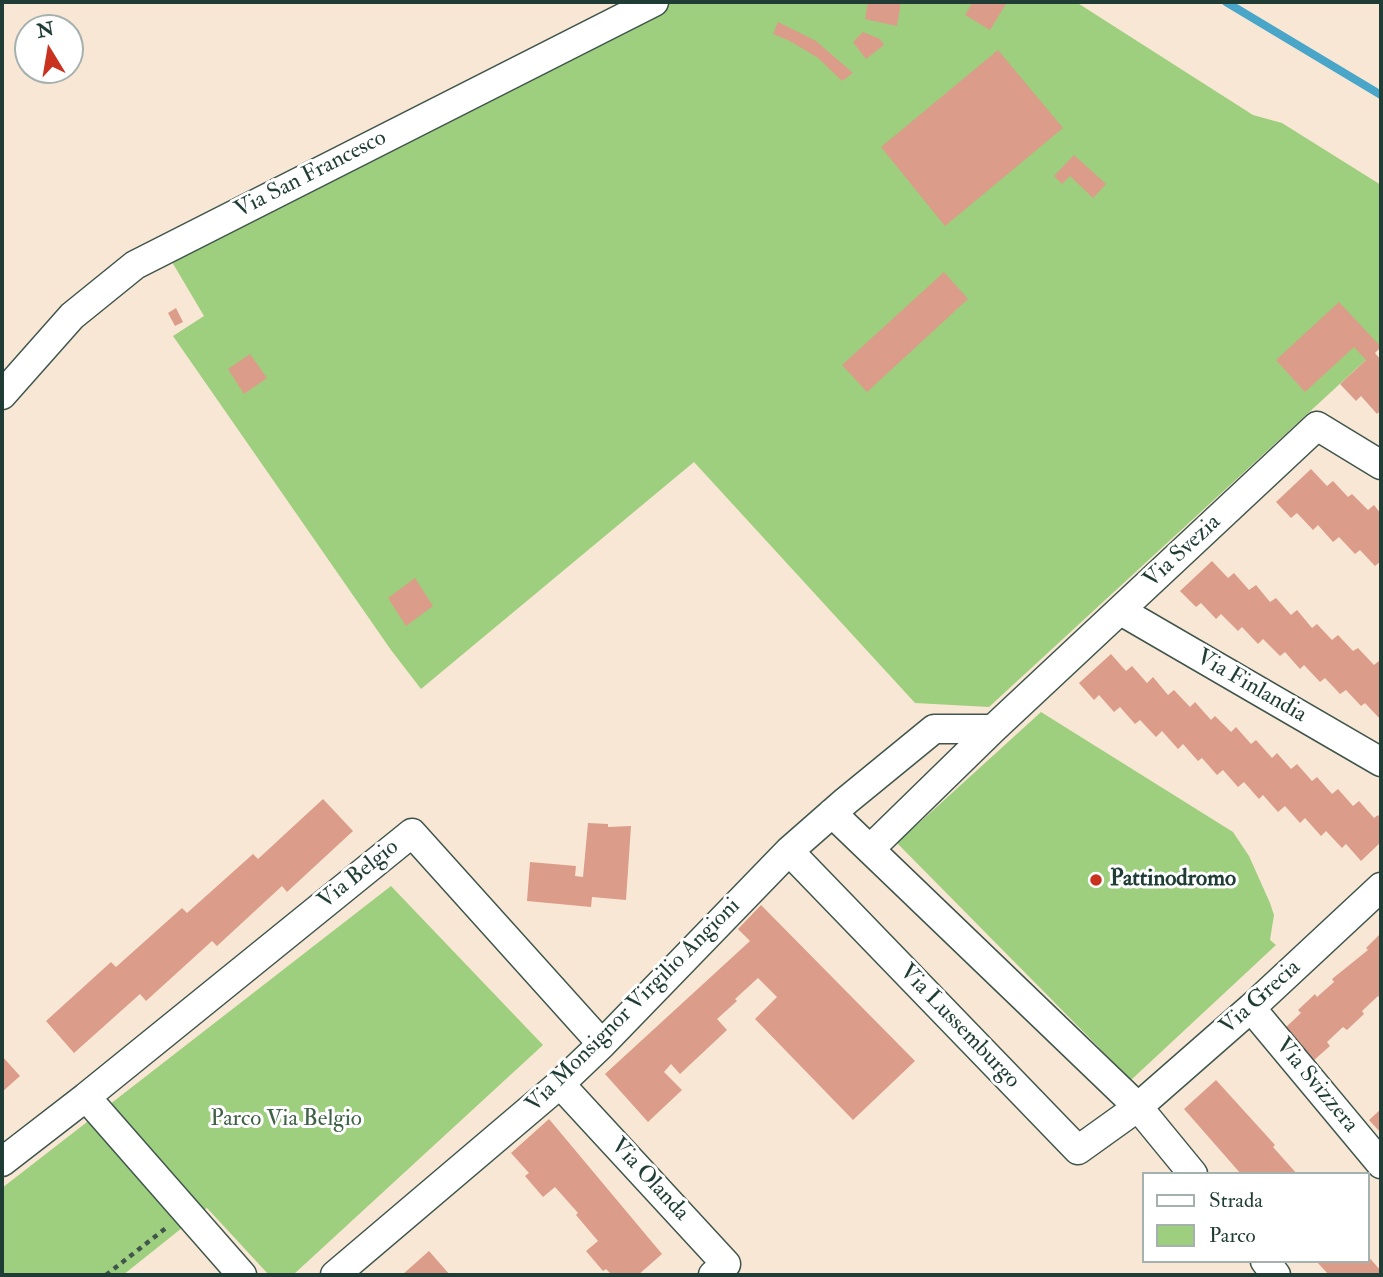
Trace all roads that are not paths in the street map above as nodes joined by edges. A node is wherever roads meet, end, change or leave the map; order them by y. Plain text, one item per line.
1 (654, 2) edge
2 (2, 395) edge
3 (1381, 465) edge
4 (1121, 611) junction
5 (993, 729) junction
6 (1381, 762) edge
7 (832, 813) junction
8 (870, 849) junction
9 (789, 851) junction
10 (1381, 887) edge
11 (1251, 1008) junction
12 (602, 1044) junction
13 (560, 1084) junction
14 (86, 1097) junction
15 (1139, 1107) junction
16 (2, 1161) edge
17 (1381, 1164) edge
18 (1191, 1172) edge
19 (242, 1275) edge
20 (335, 1275) edge
21 (713, 1275) edge

1 - 2 street, Via San Francesco
3 - 4 street, Via Svezia
4 - 5 street, Via Svezia
4 - 6 street, Via Finlandia
5 - 7 street
5 - 8 street, Via Svezia
7 - 8 street
7 - 9 street, Via Monsignor Virgilio Angioni
8 - 15 street
9 - 12 street, Via Monsignor Virgilio Angioni
9 - 15 street, Via Lussemburgo
10 - 11 street, Via Grecia
11 - 15 street, Via Grecia
11 - 17 street, Via Svizzera
12 - 13 street, Via Monsignor Virgilio Angioni
12 - 14 street, Via Belgio
13 - 20 street, Via Monsignor Virgilio Angioni
13 - 21 street, Via Olanda
14 - 16 street, Via Belgio
14 - 19 street
15 - 18 street

